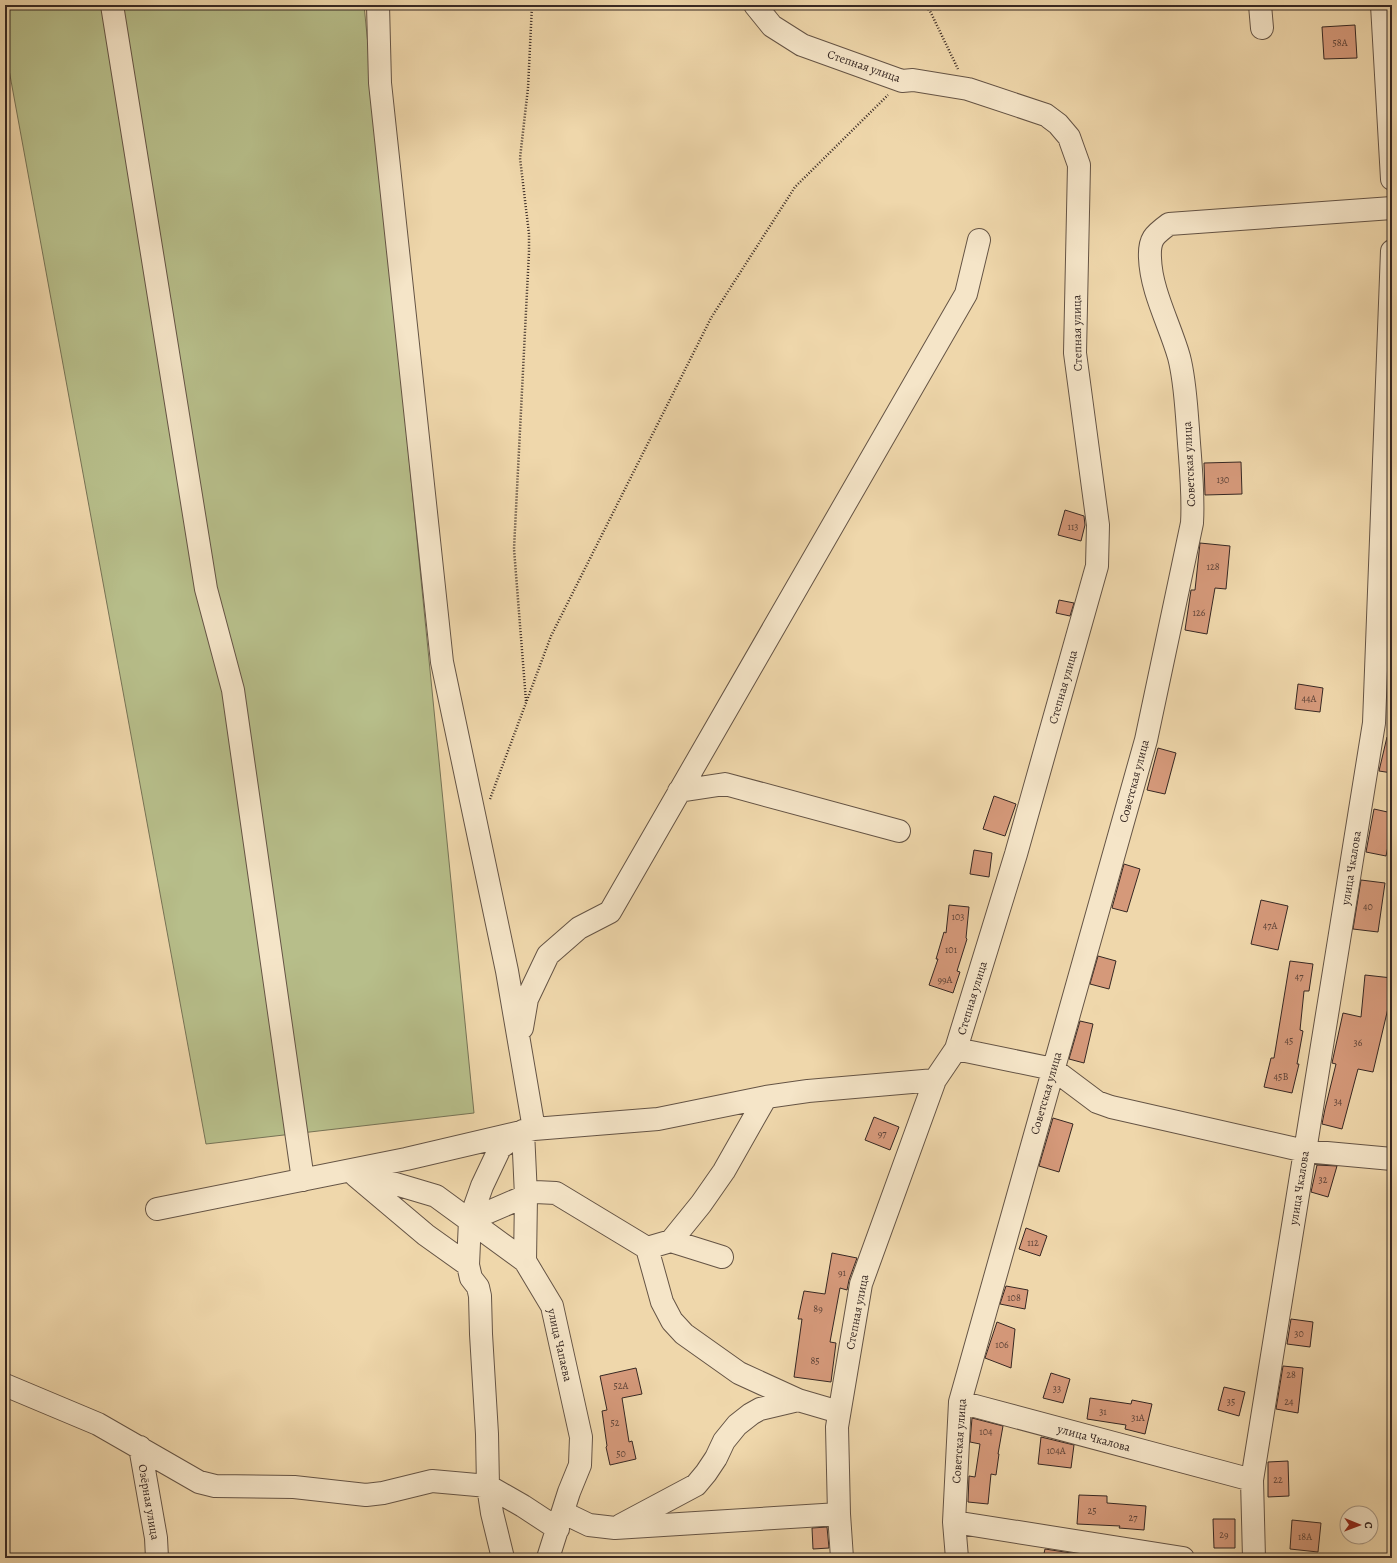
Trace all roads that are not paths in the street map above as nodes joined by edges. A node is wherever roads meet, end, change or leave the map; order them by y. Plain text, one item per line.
1 (112, 5) edge
2 (378, 5) edge
3 (755, 5) edge
4 (1260, 5) edge
5 (1382, 5) edge
6 (1262, 28) dead end
7 (1392, 179) edge
8 (1392, 208) edge
9 (979, 240) dead end
10 (1392, 251) edge
11 (1383, 715) edge
12 (679, 791) junction
13 (899, 831) dead end
14 (519, 1042) junction
15 (956, 1049) junction
16 (1053, 1069) junction
17 (935, 1080) junction
18 (766, 1097) junction
19 (528, 1130) junction
20 (1305, 1151) junction
21 (1392, 1159) edge
22 (349, 1170) junction
23 (303, 1180) junction
24 (526, 1196) junction
25 (157, 1209) dead end
26 (470, 1220) junction
27 (671, 1241) junction
28 (647, 1248) junction
29 (722, 1257) dead end
30 (525, 1261) junction
31 (468, 1265) junction
32 (5, 1385) edge
33 (798, 1400) junction
34 (960, 1402) junction
35 (839, 1412) junction
36 (140, 1447) junction
37 (1252, 1480) junction
38 (488, 1486) junction
39 (839, 1514) junction
40 (561, 1521) junction
41 (954, 1522) junction
42 (615, 1528) junction
43 (157, 1558) edge
44 (503, 1558) edge
45 (548, 1558) edge
46 (842, 1558) edge
47 (957, 1558) edge
48 (1183, 1558) edge
49 (1254, 1558) edge

1 - 23 street
2 - 14 street
3 - 15 street, Степная улица
4 - 6 street
5 - 7 street
8 - 16 street, Советская улица
9 - 12 street
10 - 11 street, улица Чкалова
11 - 20 street, улица Чкалова
12 - 13 street
12 - 14 street
14 - 19 street
15 - 16 street
15 - 17 street, Степная улица
16 - 20 street
16 - 34 street, Советская улица
17 - 18 street
17 - 35 street, Степная улица
18 - 19 street
18 - 27 street
19 - 22 street
19 - 24 street
19 - 26 street
20 - 21 street
20 - 37 street, улица Чкалова
22 - 23 street
22 - 26 street
22 - 31 street
23 - 25 street
24 - 26 street
24 - 28 street
24 - 30 street
26 - 30 street
26 - 31 street
27 - 28 street
27 - 29 street
28 - 33 street
30 - 40 street, улица Чапаева
31 - 38 street
32 - 36 street
33 - 35 street
33 - 42 street
34 - 37 street, улица Чкалова
34 - 41 street, Советская улица
35 - 39 street, Степная улица
36 - 38 street
36 - 43 street, Озёрная улица
37 - 49 street, улица Чкалова
38 - 40 street
38 - 44 street
39 - 42 street
39 - 46 street, Степная улица
40 - 42 street
40 - 45 street, улица Чапаева
41 - 47 street, Советская улица
41 - 48 street

